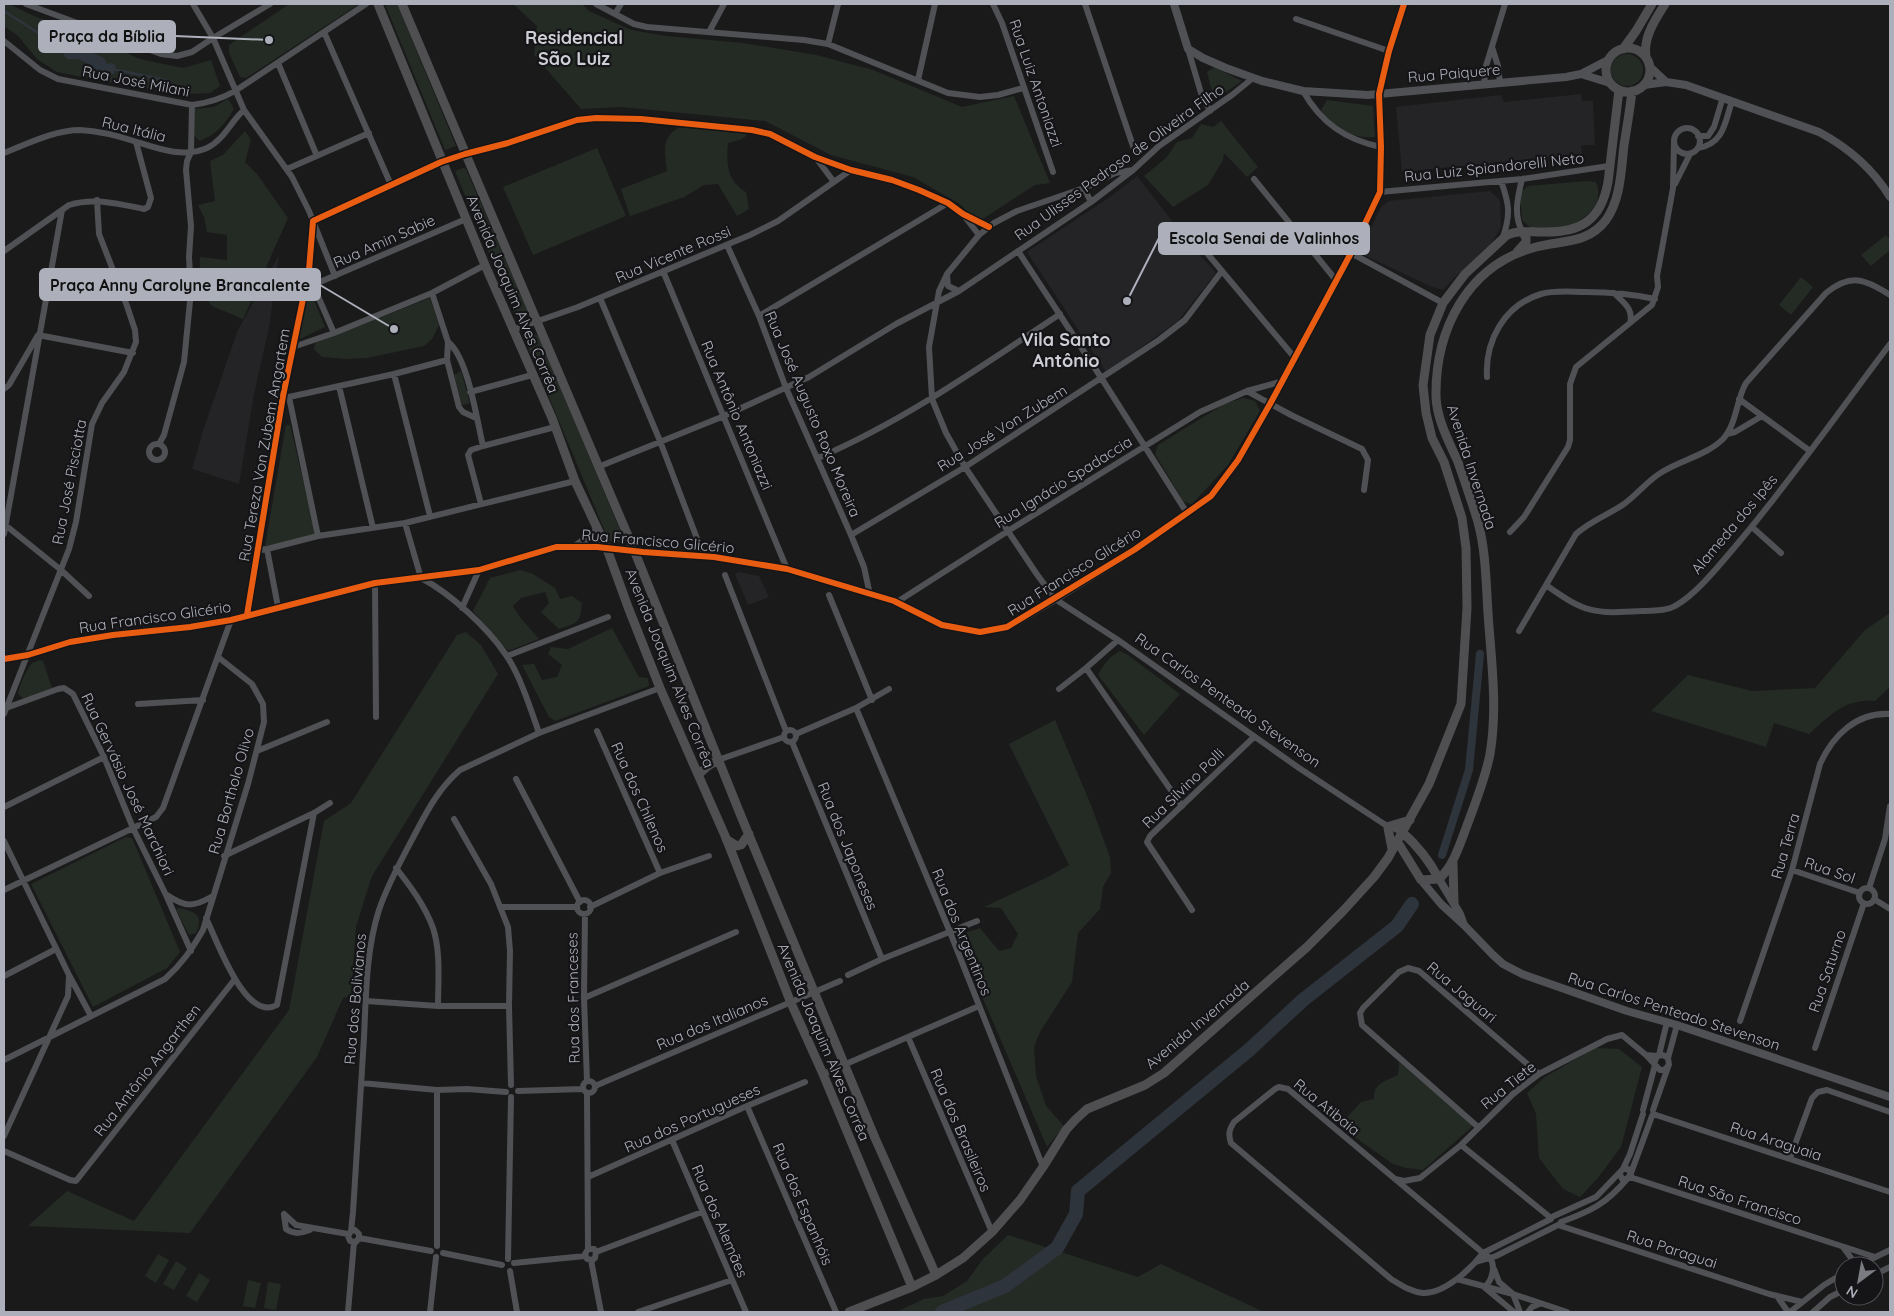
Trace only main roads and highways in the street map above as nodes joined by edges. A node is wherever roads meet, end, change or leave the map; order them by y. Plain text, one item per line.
1 (378, 4) edge
2 (402, 4) edge
3 (1652, 4) edge
4 (1665, 4) edge
5 (1623, 48) junction
6 (1647, 61) junction
7 (1618, 90) junction
8 (1632, 91) junction
9 (1522, 231) junction
10 (1510, 256) junction
11 (718, 760) junction
12 (699, 774) junction
13 (1410, 820) junction
14 (1402, 832) junction
15 (749, 834) junction
16 (726, 838) junction
17 (1395, 845) junction
18 (1388, 858) junction
19 (1408, 858) junction
20 (1454, 860) junction
21 (1439, 879) junction
22 (1454, 903) road end
23 (936, 1275) junction
24 (912, 1287) junction
25 (849, 1312) edge

1 - 12 main road, Avenida Joaquim Alves Corrêa
2 - 11 main road, Avenida Joaquim Alves Corrêa
3 - 5 main road
4 - 6 main road
5 - 6 main road
5 - 7 main road
6 - 8 main road
7 - 8 main road
7 - 9 main road, Avenida Invernada
8 - 10 main road, Avenida Invernada
9 - 10 main road
9 - 13 main road, Avenida Invernada
10 - 20 main road, Avenida Invernada
11 - 12 main road
11 - 15 main road, Avenida Joaquim Alves Corrêa
12 - 16 main road, Avenida Joaquim Alves Corrêa
13 - 14 main road, Avenida Invernada
13 - 17 main road
14 - 17 main road, Avenida Invernada
14 - 21 main road, Rua Carlos Penteado Stevenson
15 - 16 main road
15 - 23 main road, Avenida Joaquim Alves Corrêa
16 - 24 main road, Avenida Joaquim Alves Corrêa
17 - 18 main road, Avenida Invernada
17 - 19 main road, Rua Carlos Penteado Stevenson
18 - 19 main road
18 - 23 main road, Avenida Invernada
19 - 21 main road, Rua Carlos Penteado Stevenson
20 - 21 main road, Avenida Invernada
20 - 22 main road
23 - 24 main road, Avenida Invernada
24 - 25 main road, Avenida Invernada

